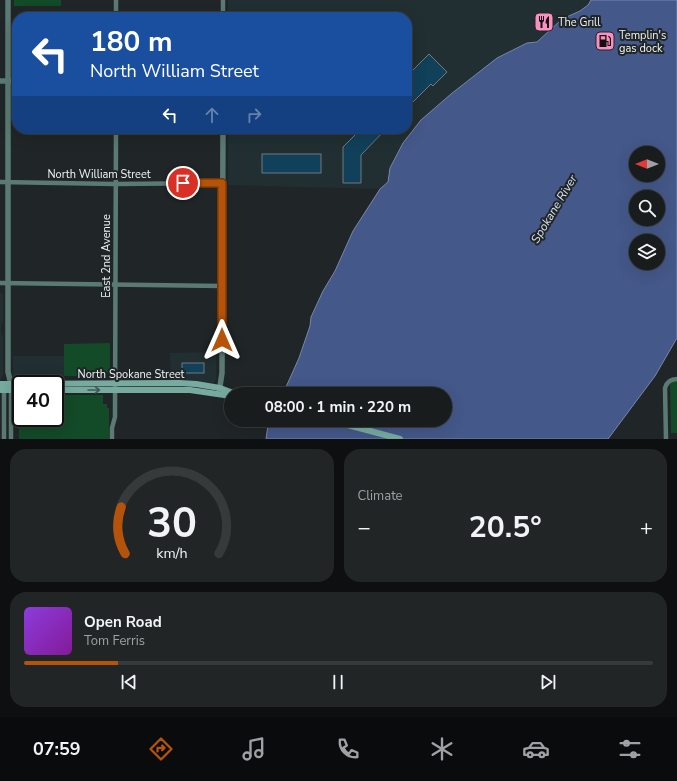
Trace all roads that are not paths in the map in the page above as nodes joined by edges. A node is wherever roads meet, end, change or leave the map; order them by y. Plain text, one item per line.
1 (8, 0) edge
2 (116, 0) edge
3 (223, 0) edge
4 (116, 12) edge
5 (223, 12) edge
6 (0, 81) edge
7 (8, 81) junction
8 (12, 81) edge
9 (116, 134) edge
10 (223, 134) edge
11 (0, 182) edge
12 (8, 182) junction
13 (222, 183) junction
14 (115, 184) junction
15 (0, 283) edge
16 (8, 283) junction
17 (116, 284) junction
18 (222, 286) junction
19 (8, 372) junction
20 (677, 379) edge
21 (2, 387) edge
22 (11, 387) junction
23 (115, 387) junction
24 (64, 390) edge
25 (220, 391) junction
26 (224, 392) edge
27 (224, 393) edge
28 (355, 427) edge
29 (4, 439) edge
30 (11, 439) edge
31 (112, 439) edge
32 (400, 439) edge
33 (666, 439) edge

1 - 7 street
2 - 4 street
3 - 5 street
6 - 7 street
7 - 8 street
7 - 12 street
9 - 14 street, East 2nd Avenue
10 - 13 street
11 - 12 street, North William Street
12 - 14 street, North William Street
12 - 16 street
13 - 14 street, North William Street
13 - 18 street
14 - 17 street, East 2nd Avenue
15 - 16 street
16 - 17 street
16 - 19 street
17 - 18 street
17 - 23 street, East 2nd Avenue
18 - 25 street
19 - 21 street
19 - 22 street
20 - 33 street
21 - 22 main road, North Spokane Street
21 - 29 street
22 - 23 main road, North Spokane Street
22 - 30 street
24 -> 23 main road, North Spokane Street
23 - 25 main road, North Spokane Street
23 - 31 street, East 2nd Avenue
25 - 26 main road, North Spokane Street
25 - 27 main road, North Spokane Street
28 - 32 main road

